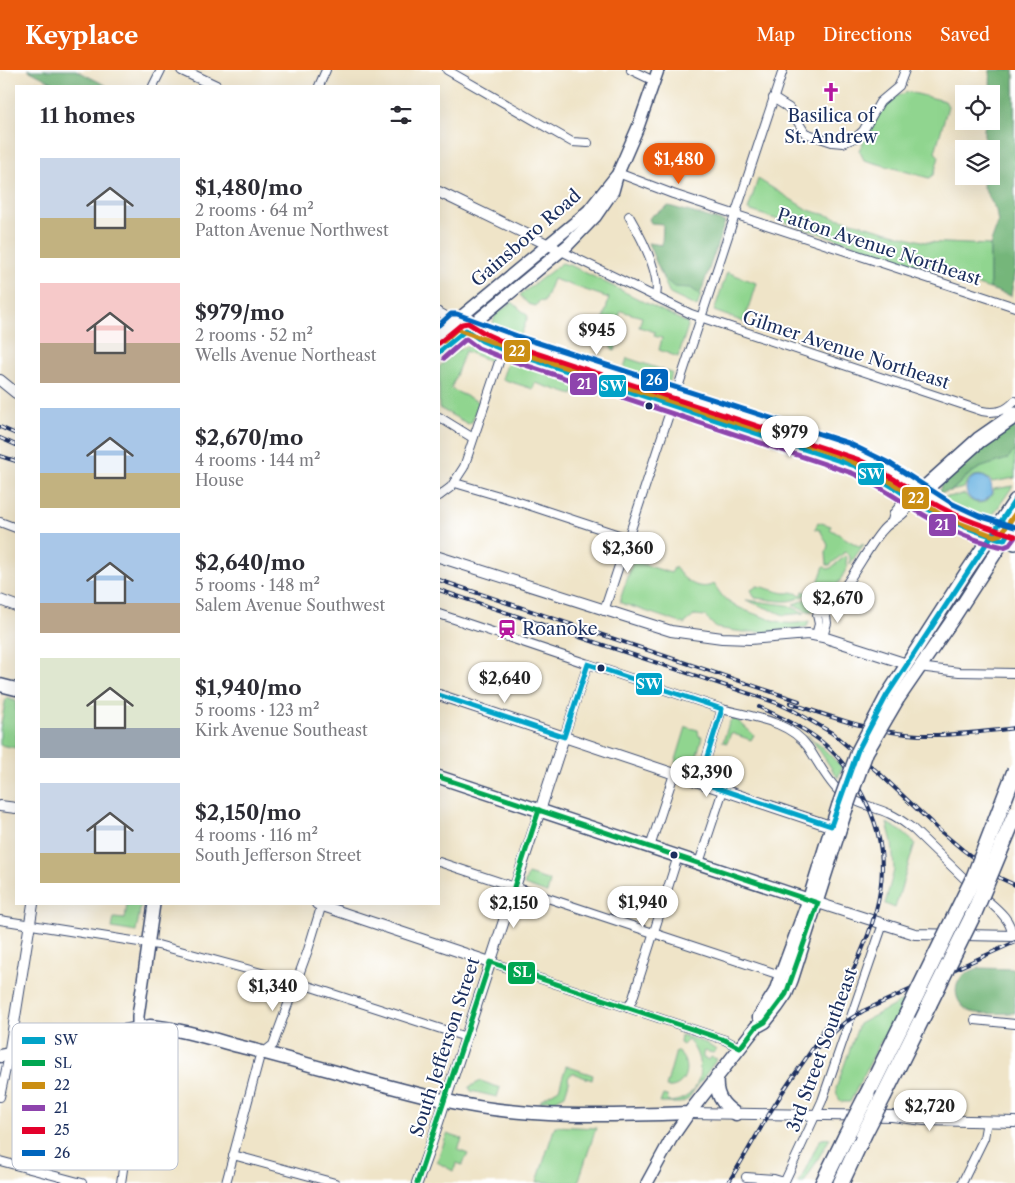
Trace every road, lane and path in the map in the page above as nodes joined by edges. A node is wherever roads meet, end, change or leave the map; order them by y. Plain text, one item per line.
1 (161, 70) edge
2 (182, 70) edge
3 (326, 70) edge
4 (447, 70) edge
5 (631, 70) edge
6 (783, 70) edge
7 (905, 70) edge
8 (656, 75) edge
9 (154, 85) edge
10 (214, 85) edge
11 (319, 85) edge
12 (773, 98) junction
13 (588, 143) dead end
14 (618, 173) junction
15 (440, 192) edge
16 (734, 214) junction
17 (629, 216) dead end
18 (548, 245) junction
19 (561, 251) junction
20 (656, 296) junction
21 (1015, 307) edge
22 (440, 313) edge
23 (700, 317) junction
24 (455, 322) junction
25 (468, 328) junction
26 (440, 334) edge
27 (503, 350) junction
28 (440, 351) edge
29 (0, 380) edge
30 (15, 392) edge
31 (673, 399) junction
32 (1015, 401) edge
33 (1015, 415) edge
34 (440, 418) edge
35 (473, 438) junction
36 (455, 483) junction
37 (440, 495) edge
38 (914, 496) junction
39 (1015, 500) edge
40 (0, 522) edge
41 (15, 528) edge
42 (993, 532) junction
43 (1012, 535) edge
44 (628, 538) junction
45 (440, 557) edge
46 (0, 600) edge
47 (15, 606) edge
48 (825, 610) junction
49 (604, 611) junction
50 (440, 614) edge
51 (819, 636) junction
52 (588, 664) junction
53 (913, 665) junction
54 (1015, 673) edge
55 (0, 685) edge
56 (15, 689) edge
57 (440, 695) edge
58 (722, 709) junction
59 (564, 737) junction
60 (1015, 771) edge
61 (674, 774) junction
62 (440, 777) edge
63 (699, 782) junction
64 (723, 790) junction
65 (0, 806) edge
66 (15, 808) edge
67 (540, 810) junction
68 (1015, 816) edge
69 (836, 828) junction
70 (650, 847) junction
71 (678, 856) junction
72 (440, 862) edge
73 (699, 863) junction
74 (514, 887) junction
75 (813, 901) junction
76 (33, 905) edge
77 (154, 905) edge
78 (321, 905) edge
79 (324, 905) edge
80 (0, 920) edge
81 (883, 924) junction
82 (30, 925) junction
83 (654, 933) junction
84 (1014, 936) edge
85 (148, 944) junction
86 (490, 962) junction
87 (787, 977) junction
88 (296, 982) junction
89 (628, 1008) junction
90 (975, 1020) dead end
91 (138, 1023) edge
92 (1015, 1024) edge
93 (178, 1031) edge
94 (466, 1037) junction
95 (740, 1048) junction
96 (264, 1052) junction
97 (5, 1056) edge
98 (0, 1065) edge
99 (718, 1076) junction
100 (0, 1098) edge
101 (445, 1100) junction
102 (688, 1113) junction
103 (736, 1114) junction
104 (816, 1115) junction
105 (987, 1121) junction
106 (1015, 1122) edge
107 (233, 1156) junction
108 (31, 1170) edge
109 (123, 1170) edge
110 (746, 1177) dead end
111 (82, 1183) edge
112 (121, 1183) edge
113 (226, 1183) edge
114 (335, 1183) edge
115 (417, 1183) edge
116 (647, 1183) edge
117 (784, 1183) edge
118 (823, 1183) edge
119 (841, 1183) edge
120 (962, 1183) edge

1 - 9 street
2 - 10 street
3 - 11 street
4 - 13 street
5 - 8 street
6 - 12 street
7 - 12 street
8 - 14 main road
12 - 16 street
14 - 16 street, Patton Avenue Northeast
14 - 18 main road, Gainsboro Road
14 - 19 main road, Gainsboro Road
15 - 18 street
16 - 21 street, Patton Avenue Northeast
16 - 23 street
17 - 20 street
18 - 19 street
18 - 24 main road, Gainsboro Road
19 - 20 street, Gilmer Avenue Northeast
19 - 25 main road, Gainsboro Road
20 - 23 street, Gilmer Avenue Northeast
22 - 24 street
23 - 31 street
23 - 32 street, Gilmer Avenue Northeast
24 - 25 main road
24 - 26 main road, Gainsboro Road
25 - 27 main road
25 - 28 main road, Gainsboro Road
25 - 31 main road
27 - 31 main road
27 - 35 street
29 - 30 street
31 - 38 main road
31 - 44 street
33 - 38 highway
34 - 35 street
35 - 36 street
36 - 37 street
36 - 44 street
38 - 42 main road
38 - 48 street
39 - 42 main road
40 - 41 street
42 - 43 main road
42 - 53 main road
43 - 53 main road
44 - 49 street
45 - 49 street
46 - 47 street
48 - 51 street
48 - 51 street
49 - 51 street
50 - 52 street
51 - 53 street
52 - 58 street
52 - 59 street, South Jefferson Street
53 - 54 street
53 - 69 main road, bridge
55 - 56 main road
57 - 59 street
58 - 63 street
58 - 84 street
59 - 61 street
59 - 67 street, South Jefferson Street
60 - 118 highway, bridge
61 - 63 street
61 - 70 street
62 - 67 main road
63 - 64 street
64 - 69 street
64 - 73 street
65 - 66 street
67 - 70 main road
67 - 74 street, South Jefferson Street
68 - 119 highway, bridge
69 - 75 main road
70 - 71 main road
71 - 73 main road
71 - 83 street
72 - 74 street
73 - 75 main road
74 - 83 street
74 - 86 street, South Jefferson Street
75 - 81 street
75 - 87 main road
76 - 82 street
77 - 85 main road
78 - 88 street
79 - 86 street
80 - 82 street
81 - 84 street
81 - 104 street, 3rd Street Southeast
82 - 85 street
82 - 97 street
83 - 87 street
83 - 89 street
85 - 88 street
85 - 91 main road
86 - 89 street
86 - 94 street, South Jefferson Street
87 - 95 main road
88 - 94 street
88 - 96 street
89 - 95 street
90 - 92 street
93 - 96 main road
94 - 101 street, South Jefferson Street
95 - 99 main road
96 - 101 main road
96 - 107 street
97 - 98 main road
97 - 100 street
99 - 102 main road
99 - 103 main road
101 - 102 main road
101 - 115 street, South Jefferson Street
102 - 103 street
102 - 116 main road
103 - 104 street
104 - 105 street
104 - 117 street, 3rd Street Southeast
105 - 106 street
105 - 120 street
107 - 113 street
107 - 114 street
108 - 111 street
109 - 112 street
110 - 117 street

